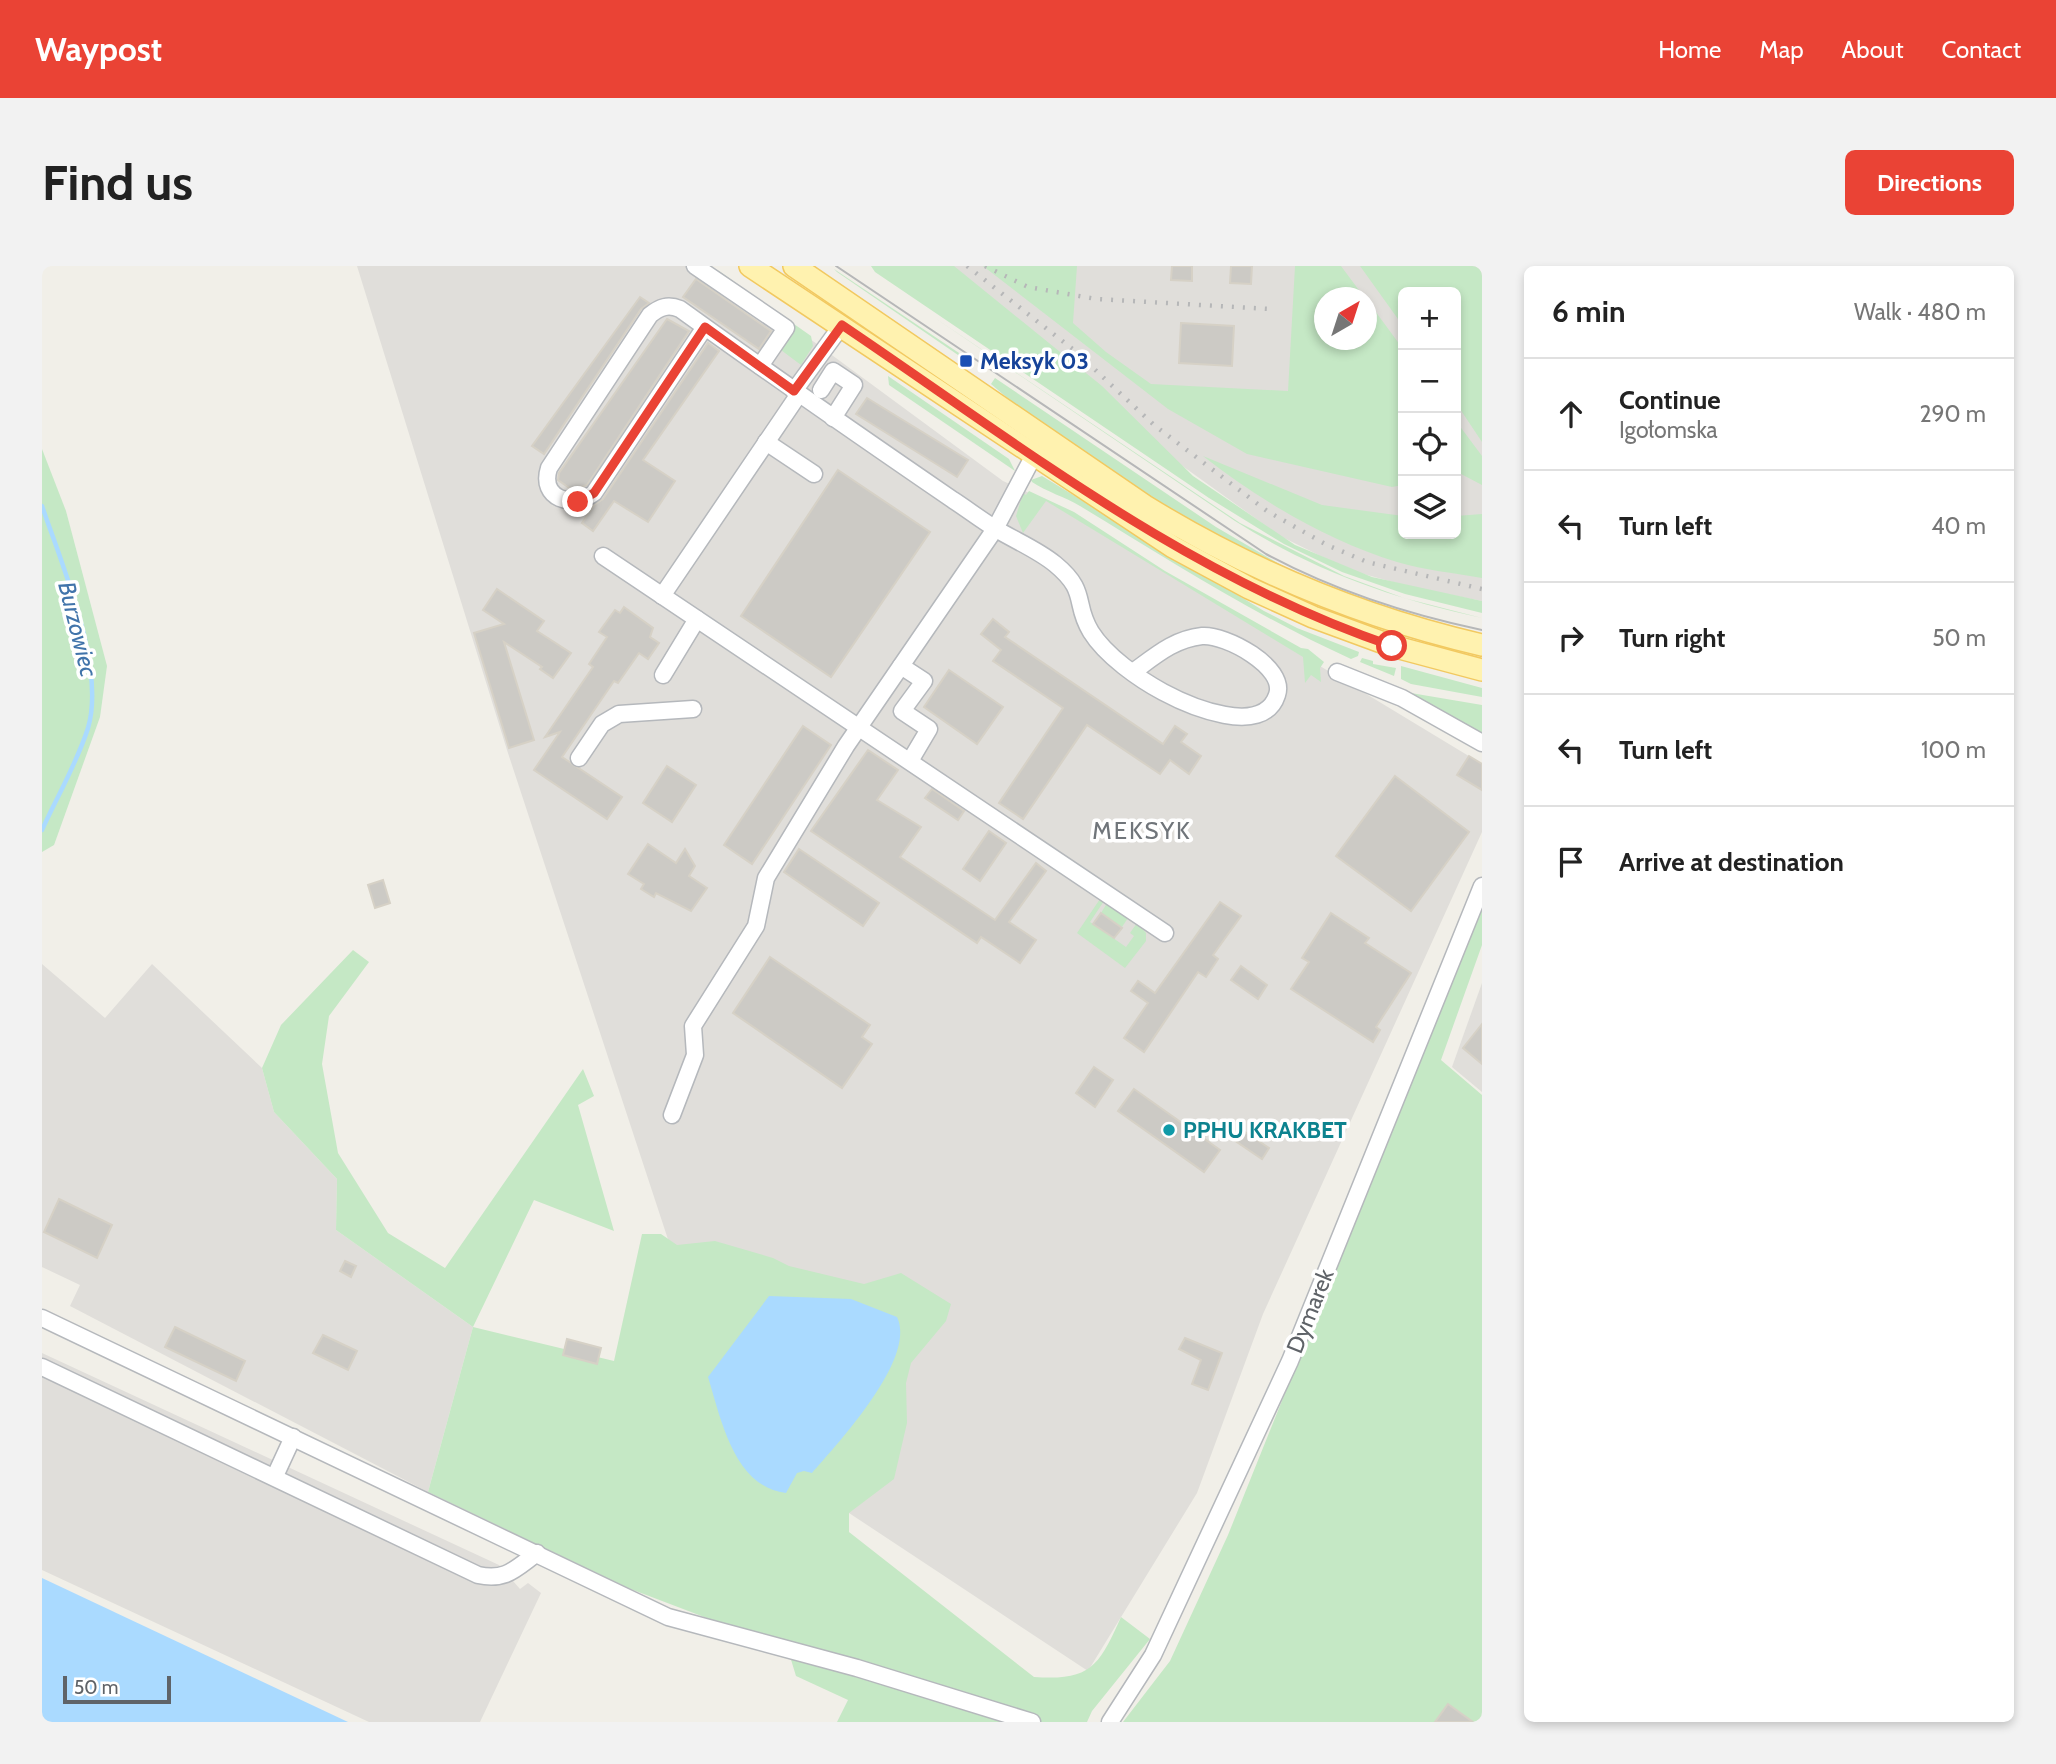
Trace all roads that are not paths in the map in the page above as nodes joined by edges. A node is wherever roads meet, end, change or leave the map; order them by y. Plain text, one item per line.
1 (695, 266) edge
2 (750, 266) edge
3 (793, 266) edge
4 (842, 325) junction
5 (705, 327) junction
6 (761, 366) junction
7 (821, 390) dead end
8 (797, 392) junction
9 (833, 418) junction
10 (766, 442) junction
11 (1033, 457) junction
12 (814, 474) dead end
13 (995, 529) junction
14 (603, 556) dead end
15 (662, 596) junction
16 (697, 619) junction
17 (1482, 645) edge
18 (901, 666) junction
19 (1482, 670) edge
20 (1133, 672) junction
21 (1337, 672) dead end
22 (663, 675) dead end
23 (693, 709) dead end
24 (859, 728) junction
25 (1482, 743) edge
26 (579, 758) dead end
27 (910, 761) junction
28 (1482, 886) edge
29 (1165, 933) dead end
30 (671, 1115) dead end
31 (42, 1318) edge
32 (42, 1367) edge
33 (293, 1437) junction
34 (275, 1476) junction
35 (537, 1553) junction
36 (1032, 1722) edge
37 (1110, 1722) edge

1 - 6 street
2 - 4 main road
3 - 17 main road
4 - 8 street
4 - 11 main road
5 - 5 street
5 - 6 street
6 - 8 street
7 - 9 street
8 - 9 street
8 - 10 street
9 - 13 street
10 - 12 street
10 - 15 street
11 - 13 street
11 - 19 main road
13 - 18 street
13 - 20 street
14 - 15 street
15 - 16 street
16 - 22 street
16 - 24 street
18 - 24 street
18 - 27 street
20 - 20 street
21 - 25 street
23 - 26 street
24 - 27 street
24 - 30 street
27 - 29 street
28 - 37 street, Dymarek
31 - 33 street
32 - 34 street
33 - 34 street
33 - 35 street
34 - 35 street
35 - 36 street

